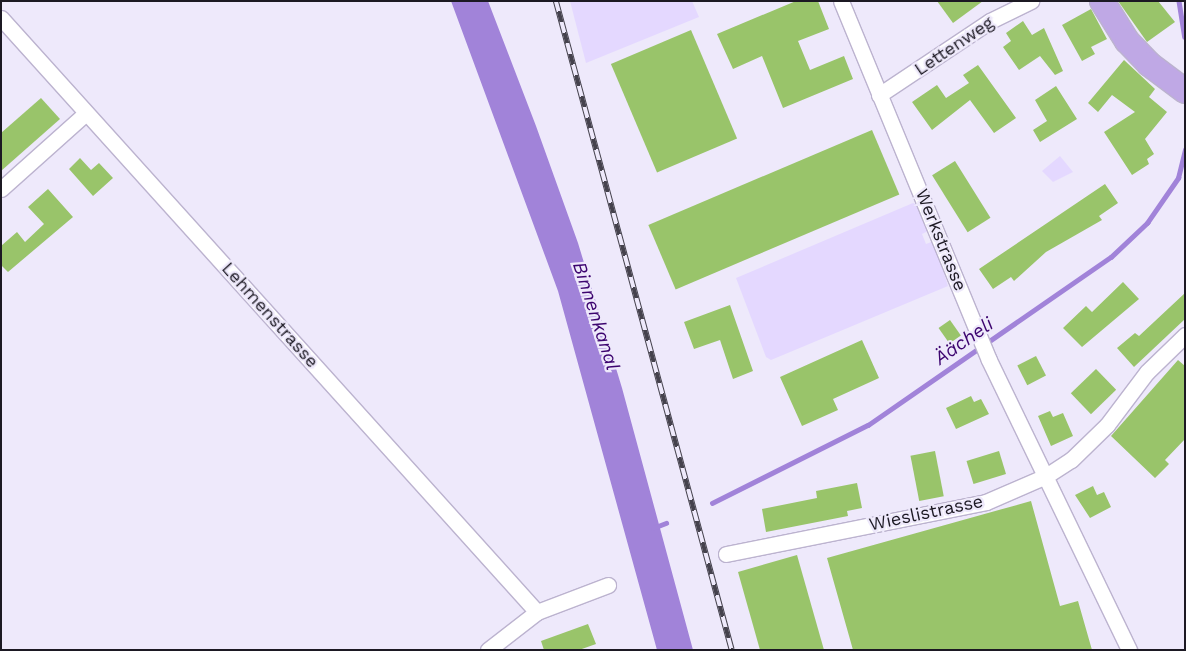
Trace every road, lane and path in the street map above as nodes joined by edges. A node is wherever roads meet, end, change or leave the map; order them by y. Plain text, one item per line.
1 (841, 1) edge
2 (1031, 1) edge
3 (1102, 1) edge
4 (1, 18) edge
5 (1182, 90) edge
6 (879, 96) junction
7 (86, 113) junction
8 (1, 189) edge
9 (1185, 335) edge
10 (1046, 476) junction
11 (726, 554) dead end
12 (608, 585) dead end
13 (537, 612) junction
14 (488, 650) edge
15 (1129, 650) edge

1 - 6 street, Werkstrasse
2 - 6 street, Lettenweg
3 - 5 main road
4 - 7 street, Lehmenstrasse
6 - 10 street, Werkstrasse
7 - 8 street
7 - 13 street, Lehmenstrasse
9 - 10 street, Wieslistrasse
10 - 11 street, Wieslistrasse
10 - 15 street, Werkstrasse
12 - 13 street
13 - 14 street

